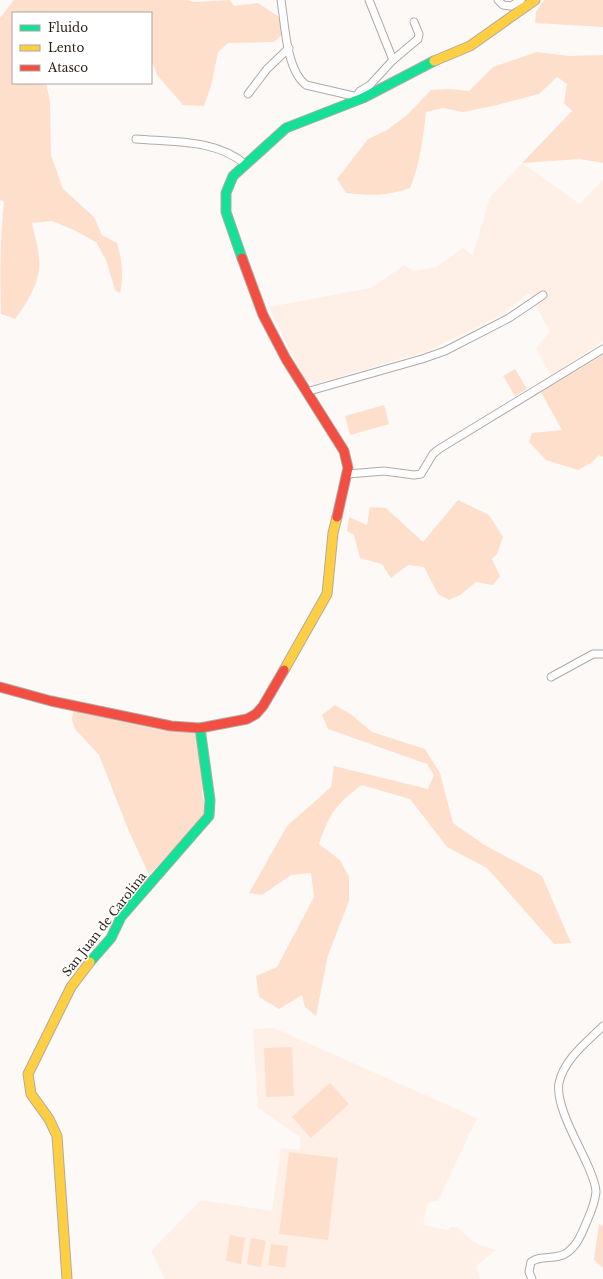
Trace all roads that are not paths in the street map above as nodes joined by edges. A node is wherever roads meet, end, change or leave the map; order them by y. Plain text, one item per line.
1 (281, 0) edge
2 (369, 0) edge
3 (498, 0) edge
4 (522, 0) edge
5 (535, 0) edge
6 (414, 22) dead end
7 (289, 48) junction
8 (393, 60) junction
9 (248, 94) dead end
10 (359, 98) junction
11 (136, 139) dead end
12 (246, 165) junction
13 (543, 295) dead end
14 (603, 349) edge
15 (306, 392) junction
16 (348, 474) junction
17 (603, 654) edge
18 (551, 677) dead end
19 (0, 687) edge
20 (200, 728) junction
21 (603, 1026) edge
22 (67, 1279) edge
23 (532, 1279) edge

1 - 7 street
2 - 8 street
3 - 4 street
5 - 10 street
6 - 8 street
7 - 9 street
7 - 10 street
8 - 10 street
10 - 12 street
11 - 12 street
12 - 15 street
13 - 15 street
14 - 16 street
15 - 16 street
16 - 20 street
17 - 18 street
19 - 20 street
20 - 22 street, San Juan de Carolina
21 - 23 street

